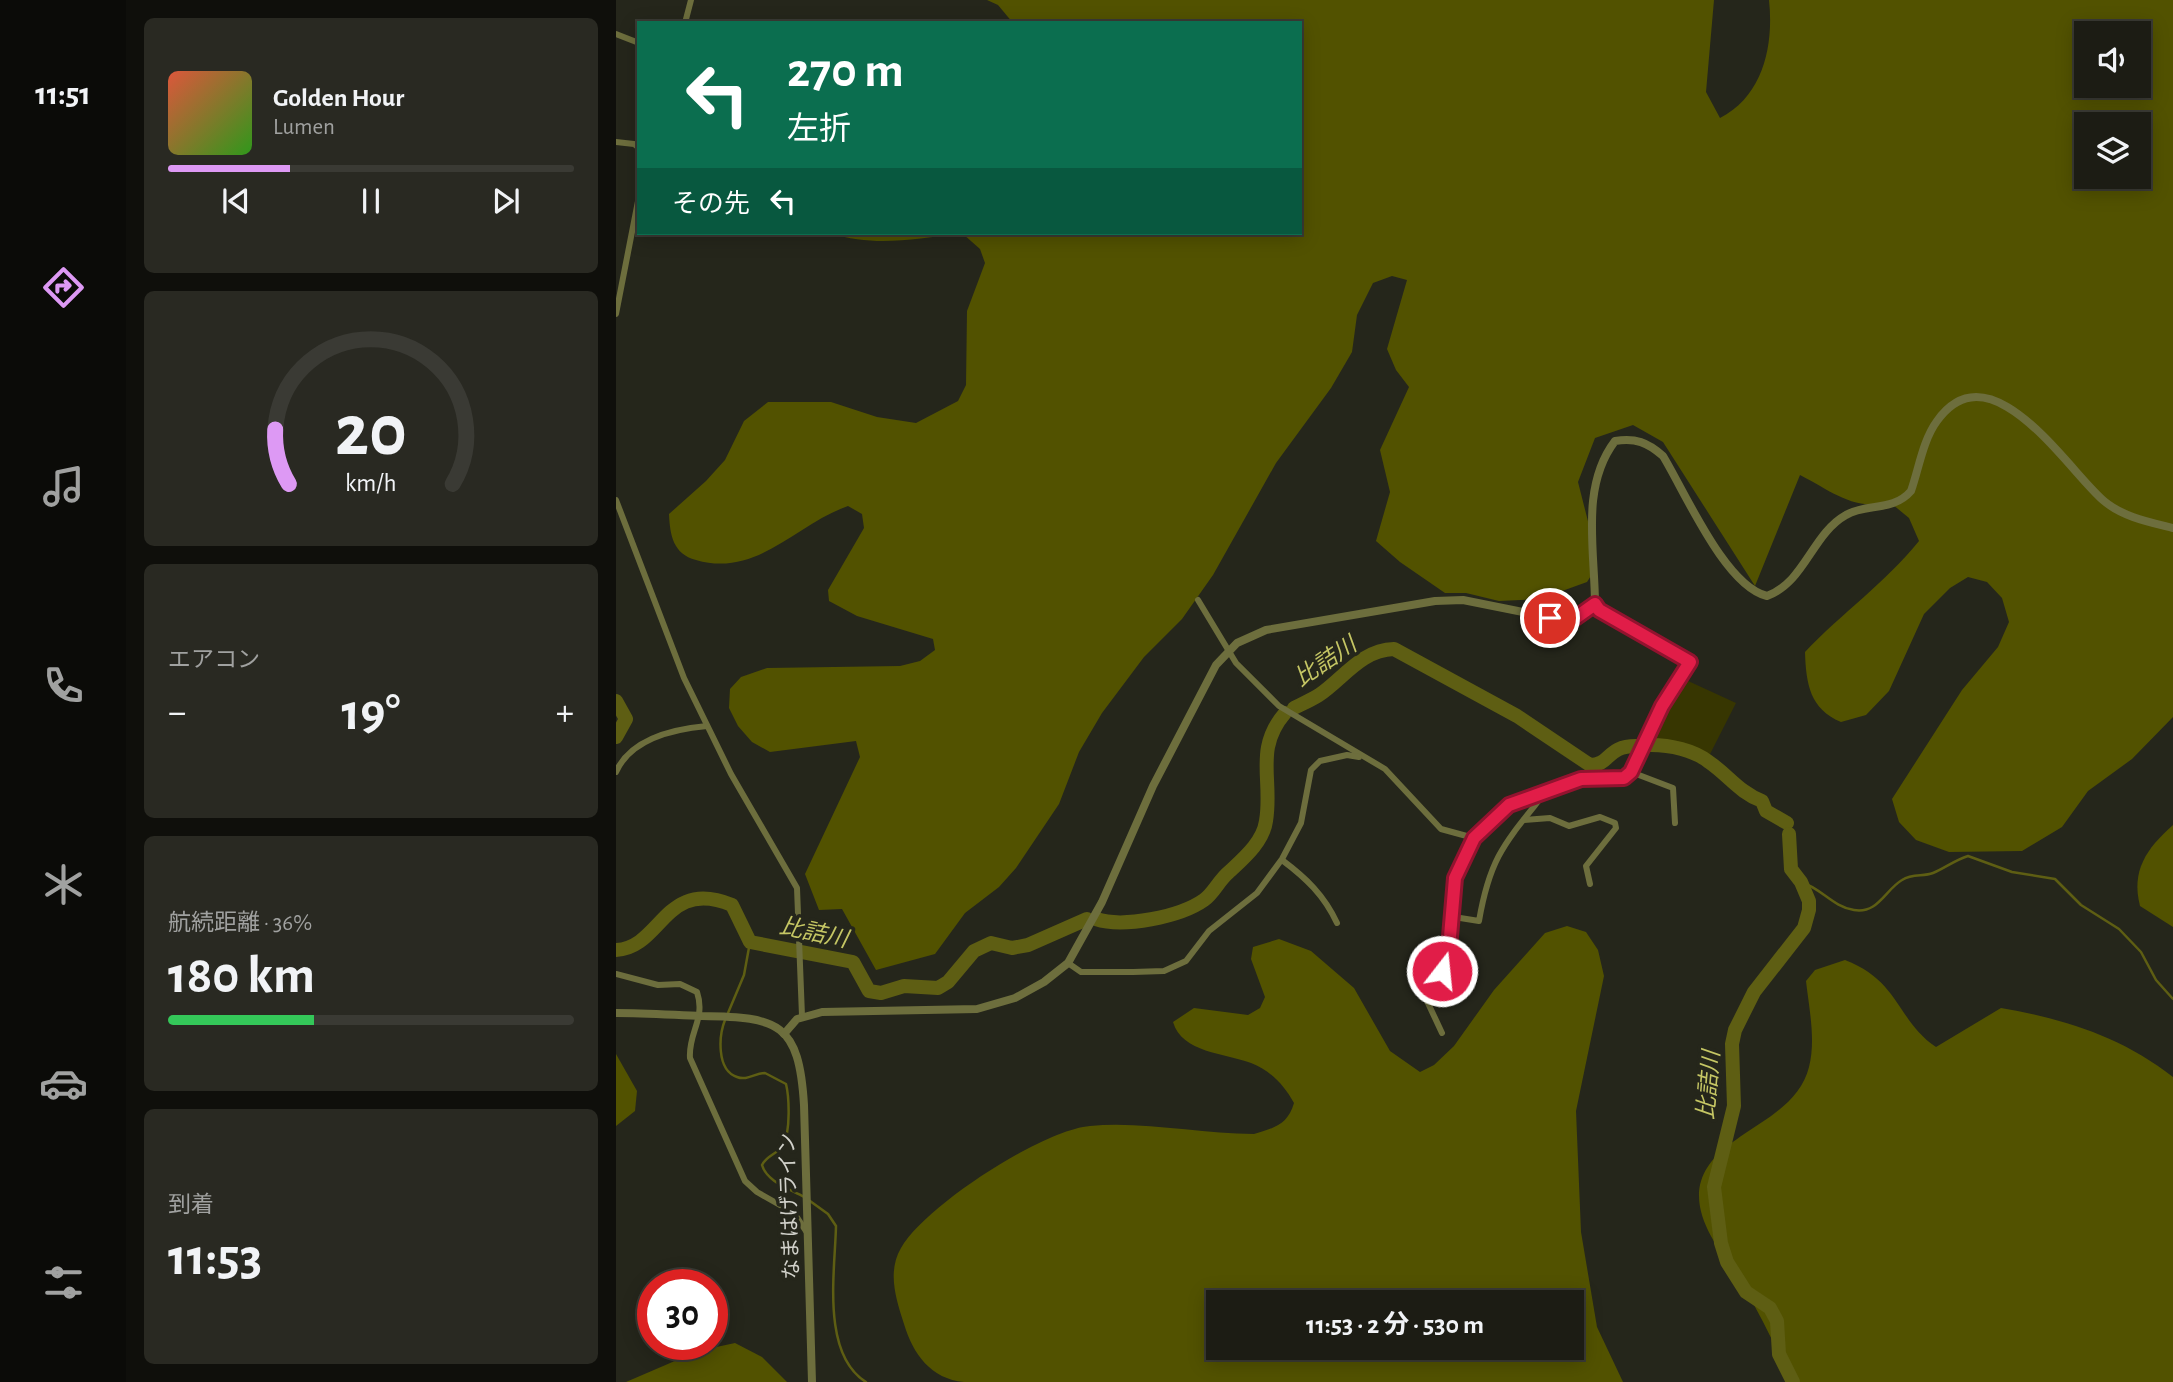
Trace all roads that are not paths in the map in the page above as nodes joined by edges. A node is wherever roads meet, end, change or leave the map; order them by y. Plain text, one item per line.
1 (691, 0) edge
2 (686, 21) edge
3 (616, 34) edge
4 (637, 42) edge
5 (616, 142) edge
6 (637, 146) edge
7 (637, 206) edge
8 (616, 314) edge
9 (616, 499) edge
10 (2173, 528) edge
11 (1198, 600) dead end
12 (1595, 604) junction
13 (1229, 652) junction
14 (707, 726) junction
15 (1365, 758) junction
16 (616, 772) edge
17 (1631, 772) junction
18 (1546, 793) junction
19 (1524, 820) junction
20 (1675, 823) dead end
21 (1474, 838) junction
22 (1282, 860) junction
23 (1590, 884) dead end
24 (1454, 917) junction
25 (1337, 923) dead end
26 (1068, 963) junction
27 (616, 974) edge
28 (616, 1013) edge
29 (700, 1016) junction
30 (802, 1016) junction
31 (1441, 1033) dead end
32 (783, 1034) junction
33 (808, 1234) junction
34 (812, 1382) edge

1 - 2 street
3 - 4 street
5 - 6 street
7 - 8 street
9 - 14 street
10 - 12 street
11 - 13 street
12 - 13 street
12 - 17 street
13 - 15 street
13 - 26 street
14 - 16 street
14 - 30 street
15 - 21 street
15 - 22 street
17 - 18 street
17 - 20 street
18 - 19 street
18 - 21 street
19 - 23 street
19 - 24 street
21 - 24 street
22 - 25 street
22 - 26 street
24 - 31 street
26 - 30 street
27 - 29 street
28 - 29 street
29 - 32 street
29 - 33 street
30 - 32 street
32 - 33 street, なまはげライン
33 - 34 street, なまはげライン

